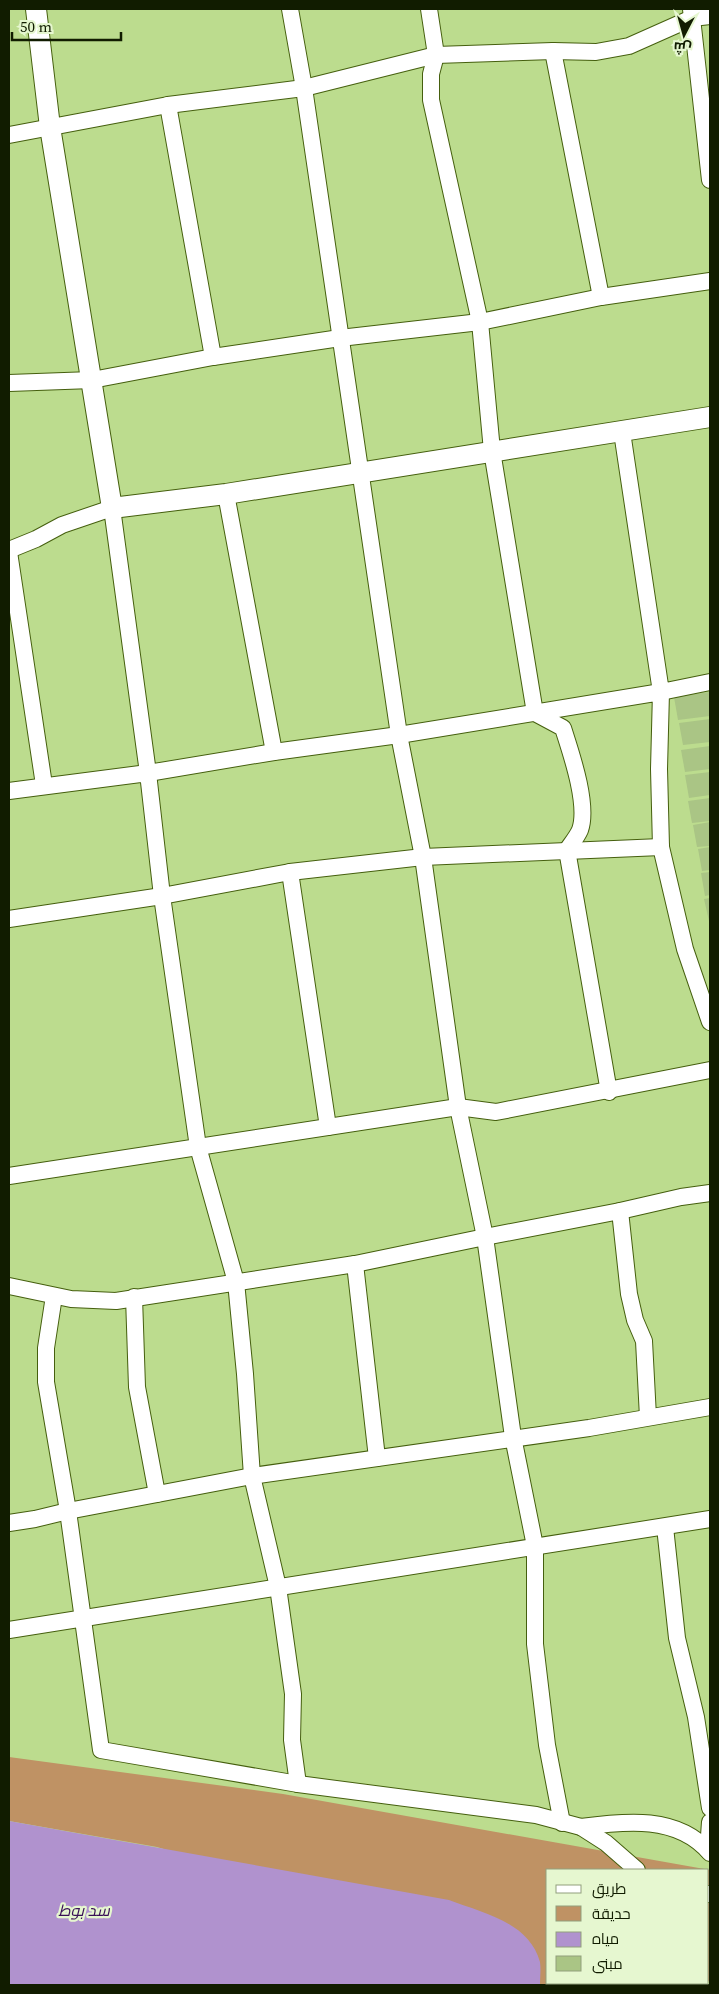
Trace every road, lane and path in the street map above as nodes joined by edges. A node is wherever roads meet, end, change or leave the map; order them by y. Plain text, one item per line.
1 (36, 9) edge
2 (290, 9) edge
3 (429, 9) edge
4 (692, 13) edge
5 (710, 16) edge
6 (553, 51) junction
7 (436, 55) junction
8 (304, 88) junction
9 (168, 105) junction
10 (50, 127) junction
11 (9, 135) edge
12 (710, 180) edge
13 (710, 281) edge
14 (601, 297) junction
15 (480, 322) junction
16 (340, 338) junction
17 (213, 357) junction
18 (92, 380) junction
19 (9, 383) edge
20 (710, 417) edge
21 (622, 432) junction
22 (492, 451) junction
23 (360, 472) junction
24 (226, 494) junction
25 (112, 508) junction
26 (9, 551) edge
27 (710, 682) edge
28 (661, 692) junction
29 (534, 713) junction
30 (399, 735) junction
31 (274, 752) junction
32 (148, 773) junction
33 (44, 785) junction
34 (9, 790) edge
35 (661, 847) junction
36 (567, 850) junction
37 (423, 857) junction
38 (290, 872) junction
39 (162, 896) junction
40 (9, 919) edge
41 (710, 1022) edge
42 (710, 1070) edge
43 (609, 1092) junction
44 (458, 1108) junction
45 (328, 1127) junction
46 (198, 1147) junction
47 (9, 1176) edge
48 (710, 1193) edge
49 (620, 1211) junction
50 (485, 1237) junction
51 (356, 1264) junction
52 (236, 1282) junction
53 (9, 1286) edge
54 (54, 1296) junction
55 (134, 1298) junction
56 (710, 1407) edge
57 (648, 1417) junction
58 (512, 1437) junction
59 (377, 1458) junction
60 (252, 1476) junction
61 (157, 1494) junction
62 (68, 1511) junction
63 (710, 1519) edge
64 (9, 1523) edge
65 (665, 1526) junction
66 (535, 1546) junction
67 (278, 1587) junction
68 (83, 1618) junction
69 (9, 1630) edge
70 (298, 1784) junction
71 (710, 1808) edge
72 (710, 1822) edge
73 (562, 1823) junction
74 (581, 1828) junction
75 (709, 1851) edge
76 (636, 1869) edge

1 - 10 street
2 - 8 street
3 - 7 street
4 - 5 street
4 - 6 street
4 - 12 street
6 - 7 street
6 - 14 street
7 - 8 street
7 - 15 street
8 - 9 street
8 - 16 street
9 - 10 street
9 - 17 street
10 - 11 street
10 - 18 street
13 - 14 street
14 - 15 street
15 - 16 street
15 - 22 street
16 - 17 street
16 - 23 street
17 - 18 street
18 - 19 street
18 - 25 street
20 - 21 street
21 - 22 street
21 - 28 street
22 - 23 street
22 - 29 street
23 - 24 street
23 - 30 street
24 - 25 street
24 - 31 street
25 - 26 street
25 - 32 street
26 - 33 street
27 - 28 street
28 - 29 street
28 - 35 street
29 - 30 street
29 - 36 street
30 - 31 street
30 - 37 street
31 - 32 street
32 - 33 street
32 - 39 street
33 - 34 street
35 - 36 street
35 - 41 street
36 - 37 street
36 - 43 street
37 - 38 street
37 - 44 street
38 - 39 street
38 - 45 street
39 - 40 street
39 - 46 street
42 - 43 street
43 - 44 street
44 - 45 street
44 - 50 street
45 - 46 street
46 - 47 street
46 - 52 street
48 - 49 street
49 - 50 street
49 - 57 street
50 - 51 street
50 - 58 street
51 - 52 street
51 - 59 street
52 - 55 street
52 - 60 street
53 - 54 street
54 - 55 street
54 - 62 street
55 - 61 street
56 - 57 street
57 - 58 street
58 - 59 street
58 - 66 street
59 - 60 street
60 - 61 street
60 - 67 street
61 - 62 street
62 - 64 street
62 - 68 street
63 - 65 street
65 - 66 street
65 - 71 street
66 - 67 street
66 - 73 street
67 - 68 street
67 - 70 street
68 - 69 street
68 - 70 street
70 - 73 street
72 - 75 street
73 - 74 street
74 - 75 street
74 - 76 street

